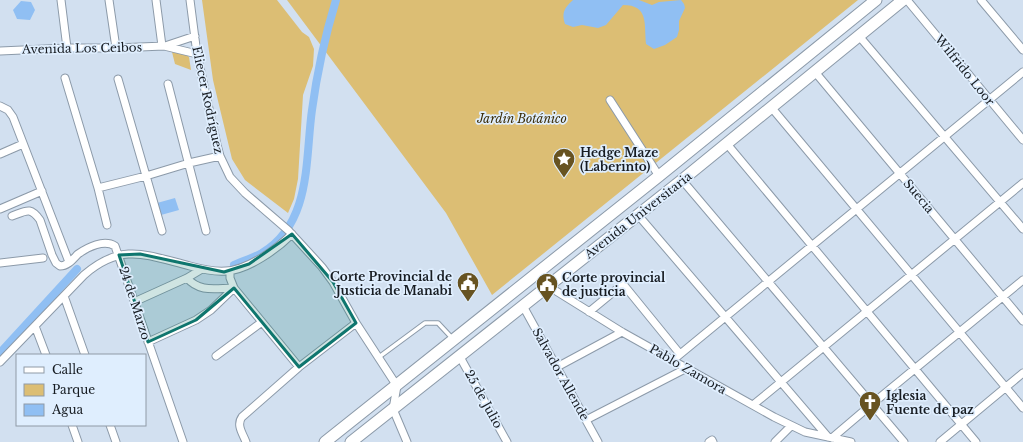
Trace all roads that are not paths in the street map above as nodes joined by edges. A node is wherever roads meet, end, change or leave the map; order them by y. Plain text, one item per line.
1 (61, 0) edge
2 (109, 0) edge
3 (156, 0) edge
4 (190, 0) edge
5 (876, 0) edge
6 (903, 0) edge
7 (907, 0) edge
8 (981, 0) edge
9 (195, 36) junction
10 (860, 36) junction
11 (163, 46) junction
12 (67, 48) junction
13 (116, 48) junction
14 (1023, 50) edge
15 (0, 51) edge
16 (197, 54) junction
17 (815, 72) junction
18 (1023, 72) edge
19 (65, 78) dead end
20 (118, 79) dead end
21 (168, 84) dead end
22 (610, 100) dead end
23 (989, 100) junction
24 (0, 106) edge
25 (771, 107) junction
26 (945, 136) junction
27 (1023, 140) edge
28 (23, 144) junction
29 (726, 144) junction
30 (0, 154) edge
31 (220, 156) junction
32 (189, 163) junction
33 (900, 173) junction
34 (146, 176) junction
35 (659, 176) junction
36 (682, 180) junction
37 (1023, 183) edge
38 (98, 188) junction
39 (42, 191) junction
40 (1000, 202) junction
41 (0, 209) edge
42 (857, 209) junction
43 (638, 215) junction
44 (12, 216) dead end
45 (107, 225) dead end
46 (1023, 229) edge
47 (162, 231) dead end
48 (206, 232) dead end
49 (291, 232) junction
50 (955, 239) junction
51 (812, 246) junction
52 (119, 255) junction
53 (43, 258) dead end
54 (69, 262) junction
55 (0, 263) edge
56 (202, 269) junction
57 (230, 271) junction
58 (540, 271) junction
59 (912, 275) junction
60 (188, 278) junction
61 (1023, 280) edge
62 (768, 281) junction
63 (548, 286) junction
64 (234, 288) junction
65 (64, 296) junction
66 (1003, 297) junction
67 (134, 302) junction
68 (524, 306) junction
69 (589, 312) junction
70 (867, 312) junction
71 (725, 317) junction
72 (1023, 321) edge
73 (262, 322) junction
74 (356, 323) junction
75 (35, 326) junction
76 (622, 332) junction
77 (959, 332) junction
78 (454, 340) junction
79 (148, 342) junction
80 (824, 347) junction
81 (46, 354) edge
82 (85, 354) edge
83 (680, 354) junction
84 (216, 356) dead end
85 (460, 356) junction
86 (378, 357) junction
87 (673, 360) junction
88 (0, 362) edge
89 (299, 367) junction
90 (557, 367) junction
91 (687, 368) junction
92 (915, 369) junction
93 (1023, 373) edge
94 (781, 382) junction
95 (396, 386) junction
96 (1006, 387) junction
97 (872, 404) junction
98 (753, 405) junction
99 (1023, 408) edge
100 (393, 409) junction
101 (586, 420) junction
102 (961, 424) junction
103 (72, 426) edge
104 (110, 426) edge
105 (791, 426) junction
106 (833, 439) edge
107 (78, 442) edge
108 (116, 442) edge
109 (183, 442) edge
110 (246, 442) edge
111 (325, 442) edge
112 (351, 442) edge
113 (407, 442) edge
114 (507, 442) edge
115 (598, 442) edge
116 (709, 442) edge
117 (713, 442) edge
118 (774, 442) edge
119 (851, 442) edge
120 (904, 442) edge
121 (940, 442) edge
122 (976, 442) edge

1 - 12 street
2 - 13 street
3 - 11 street
4 - 9 street, Eliecer Rodríguez
5 - 35 main road, Avenida Universitaria
6 - 10 main road, Avenida Universitaria
7 - 23 street, Wilfrido Loor
8 - 14 street
9 - 11 street
9 - 16 street, Eliecer Rodríguez
10 - 17 main road, Avenida Universitaria
10 - 26 street
11 - 13 street, Avenida Los Ceibos
11 - 16 street
12 - 13 street, Avenida Los Ceibos
12 - 15 street, Avenida Los Ceibos
16 - 31 street, Eliecer Rodríguez
17 - 25 main road, Avenida Universitaria
17 - 33 street, Suecia
18 - 23 street
19 - 38 street
20 - 34 street
21 - 32 street
22 - 35 street
23 - 26 street
23 - 27 street, Wilfrido Loor
24 - 28 street
25 - 29 main road, Avenida Universitaria
25 - 42 street
26 - 33 street
26 - 40 street
28 - 30 street
28 - 39 street
29 - 36 main road, Avenida Universitaria
29 - 51 street
31 - 32 street
31 - 49 street, Eliecer Rodríguez
32 - 34 street
32 - 48 street
33 - 42 street
33 - 50 street, Suecia
34 - 38 street
34 - 47 street
35 - 58 main road, Avenida Universitaria
36 - 43 main road, Avenida Universitaria
36 - 62 street
37 - 40 street
38 - 45 street
39 - 41 street
39 - 54 street
40 - 46 street
40 - 50 street
42 - 51 street
42 - 59 street
43 - 63 main road, Avenida Universitaria
43 - 71 street
44 - 54 street
49 - 57 street
49 - 74 street, Eliecer Rodríguez
50 - 59 street
50 - 66 street, Suecia
51 - 62 street
51 - 70 street
52 - 54 street
52 - 56 street
52 - 65 street
52 - 67 street, 24 de Marzo
53 - 55 street
56 - 57 street
56 - 60 street
57 - 64 street
58 - 63 street, Pablo Zamora
58 - 78 main road, Avenida Universitaria
59 - 70 street
59 - 77 street
60 - 64 street
60 - 67 street
61 - 66 street
62 - 71 street
62 - 80 street
63 - 68 main road, Avenida Universitaria
63 - 69 street, Pablo Zamora
64 - 73 street
64 - 79 street
65 - 75 street
65 - 82 street
66 - 72 street, Suecia
66 - 77 street
67 - 79 street, 24 de Marzo
68 - 85 main road, Avenida Universitaria
68 - 90 street, Salvador Allende
69 - 76 street, Pablo Zamora
69 - 83 street
70 - 80 street
70 - 92 street
71 - 83 street
71 - 94 street
73 - 84 street
73 - 89 street
74 - 86 street, Eliecer Rodríguez
74 - 89 street
75 - 81 street
75 - 88 street
76 - 87 street, Pablo Zamora
76 - 90 street
77 - 92 street
77 - 96 street
78 - 86 lane
78 - 95 main road, Avenida Universitaria
79 - 109 street, 24 de Marzo
80 - 94 street
80 - 97 street
83 - 87 street
85 - 100 main road, Avenida Universitaria
85 - 114 street, 25 de Julio
86 - 95 street, Eliecer Rodríguez
87 - 91 street, Pablo Zamora
89 - 110 street
90 - 101 street, Salvador Allende
91 - 98 street, Pablo Zamora
91 - 101 street
92 - 97 street
92 - 102 street
93 - 96 street
94 - 98 street
94 - 106 street
95 - 100 street
95 - 111 main road, Avenida Universitaria
96 - 99 street
96 - 102 street
97 - 106 street
97 - 120 street
98 - 105 street, Pablo Zamora
100 - 112 main road, Avenida Universitaria
100 - 113 street
101 - 115 street, Salvador Allende
102 - 121 street
102 - 122 street
103 - 107 street
104 - 108 street
105 - 106 street, Pablo Zamora
105 - 118 street
106 - 119 street, Pablo Zamora
116 - 117 street

